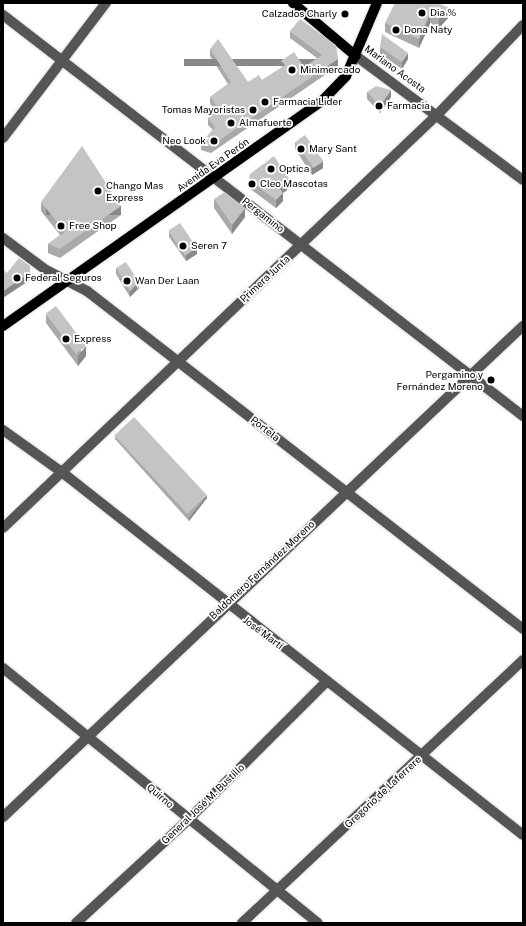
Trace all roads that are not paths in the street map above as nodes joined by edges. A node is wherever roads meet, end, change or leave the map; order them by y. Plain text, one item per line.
1 (106, 3) edge
2 (293, 3) edge
3 (377, 3) edge
4 (3, 14) edge
5 (523, 25) edge
6 (356, 56) junction
7 (62, 59) junction
8 (438, 114) junction
9 (3, 138) edge
10 (216, 178) junction
11 (523, 180) edge
12 (3, 238) edge
13 (302, 244) junction
14 (68, 281) junction
15 (3, 326) edge
16 (523, 326) edge
17 (178, 362) junction
18 (471, 375) junction
19 (523, 416) edge
20 (3, 430) edge
21 (63, 473) junction
22 (346, 492) junction
23 (3, 528) edge
24 (225, 604) junction
25 (523, 629) edge
26 (523, 660) edge
27 (3, 668) edge
28 (327, 681) junction
29 (88, 736) junction
30 (421, 755) junction
31 (3, 817) edge
32 (189, 819) junction
33 (523, 835) edge
34 (278, 890) junction
35 (76, 923) edge
36 (242, 923) edge
37 (318, 923) edge

1 - 7 street
2 - 6 main road, Mariano Acosta
3 - 6 main road, Avenida Eva Perón
4 - 7 street, Pergamino
5 - 8 street, Primera Junta
6 - 8 street, Mariano Acosta
6 - 10 main road, Avenida Eva Perón
7 - 9 street
7 - 10 street, Pergamino
8 - 11 street, Mariano Acosta
8 - 13 street, Primera Junta
10 - 13 street, Pergamino
10 - 14 main road, Avenida Eva Perón
12 - 14 street, Portela
13 - 17 street, Primera Junta
13 - 18 street, Pergamino
14 - 15 main road, Avenida Eva Perón
14 - 17 street, Portela
16 - 18 street, Baldomero Fernández Moreno
17 - 21 street, Primera Junta
17 - 22 street, Portela
18 - 19 street, Pergamino
18 - 22 street, Baldomero Fernández Moreno
20 - 21 street, José Martí
21 - 23 street, Primera Junta
21 - 24 street, José Martí
22 - 24 street, Baldomero Fernández Moreno
22 - 25 street, Portela
24 - 28 street, José Martí
24 - 29 street, Baldomero Fernández Moreno
26 - 30 street, Gregorio de Laferrere
27 - 29 street, Quirno
28 - 30 street, José Martí
28 - 32 street, General José M. Bustillo
29 - 31 street, Baldomero Fernández Moreno
29 - 32 street, Quirno
30 - 33 street, José Martí
30 - 34 street, Gregorio de Laferrere
32 - 34 street, Quirno
32 - 35 street, General José M. Bustillo
34 - 36 street, Gregorio de Laferrere
34 - 37 street, Quirno

